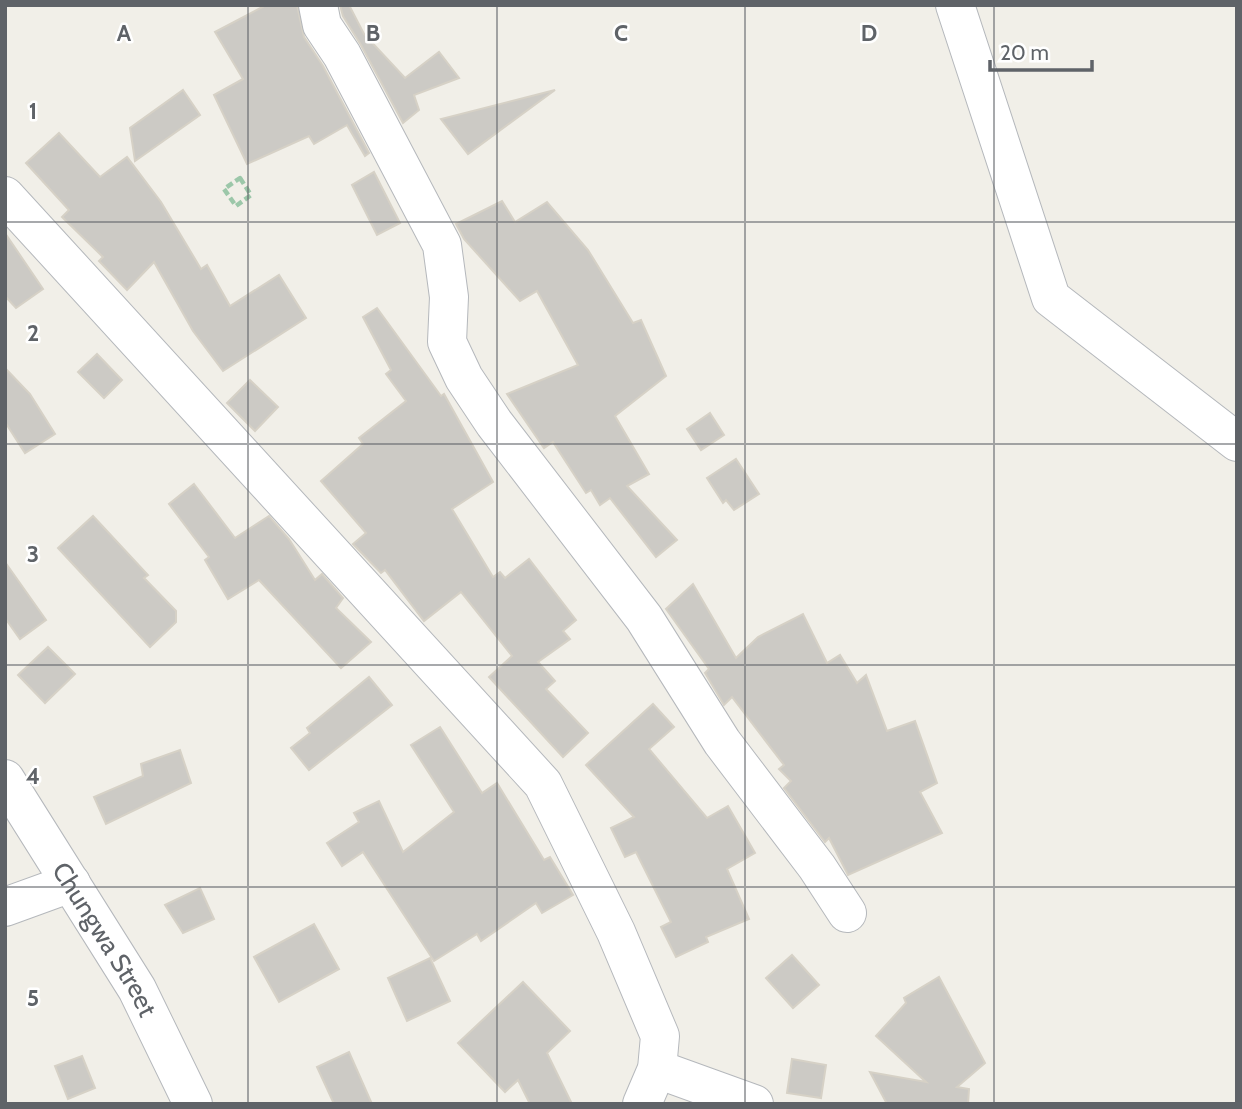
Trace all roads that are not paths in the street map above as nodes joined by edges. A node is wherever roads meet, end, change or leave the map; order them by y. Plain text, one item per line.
1 (318, 5) edge
2 (956, 5) edge
3 (5, 195) edge
4 (1237, 442) edge
5 (5, 779) edge
6 (71, 883) junction
7 (5, 906) edge
8 (848, 913) dead end
9 (657, 1069) junction
10 (190, 1103) edge
11 (642, 1104) edge
12 (754, 1104) edge

1 - 8 street
2 - 4 street
3 - 9 street
5 - 6 street, Chungwa Street
6 - 7 street
6 - 10 street, Chungwa Street
9 - 11 street
9 - 12 street

